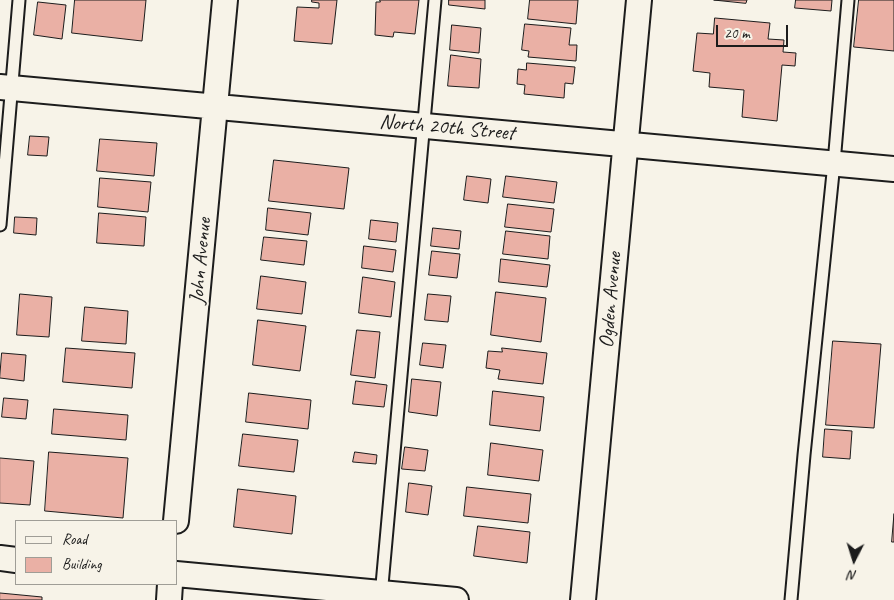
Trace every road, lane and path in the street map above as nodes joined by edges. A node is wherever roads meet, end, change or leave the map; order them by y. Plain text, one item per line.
1 (19, 0) edge
2 (225, 0) edge
3 (435, 0) edge
4 (639, 0) edge
5 (848, 0) edge
6 (6, 87) edge
7 (215, 107) junction
8 (423, 126) junction
9 (626, 144) junction
10 (834, 164) junction
11 (894, 169) edge
12 (0, 225) edge
13 (176, 520) edge
14 (0, 558) edge
15 (15, 560) edge
16 (178, 574) edge
17 (170, 585) edge
18 (380, 596) edge
19 (169, 600) edge
20 (456, 600) edge
21 (582, 600) edge
22 (791, 600) edge

1 - 6 lane
2 - 7 street, John Avenue
3 - 8 lane
4 - 9 street, Ogden Avenue
5 - 10 lane
6 - 7 street, North 20th Street
6 - 12 lane
7 - 8 street, North 20th Street
7 - 13 street, John Avenue
8 - 9 street, North 20th Street
8 - 18 lane
9 - 10 street, North 20th Street
9 - 21 street, Ogden Avenue
10 - 11 street, North 20th Street
10 - 22 lane
14 - 15 street
16 - 18 street
17 - 19 street
18 - 20 street

